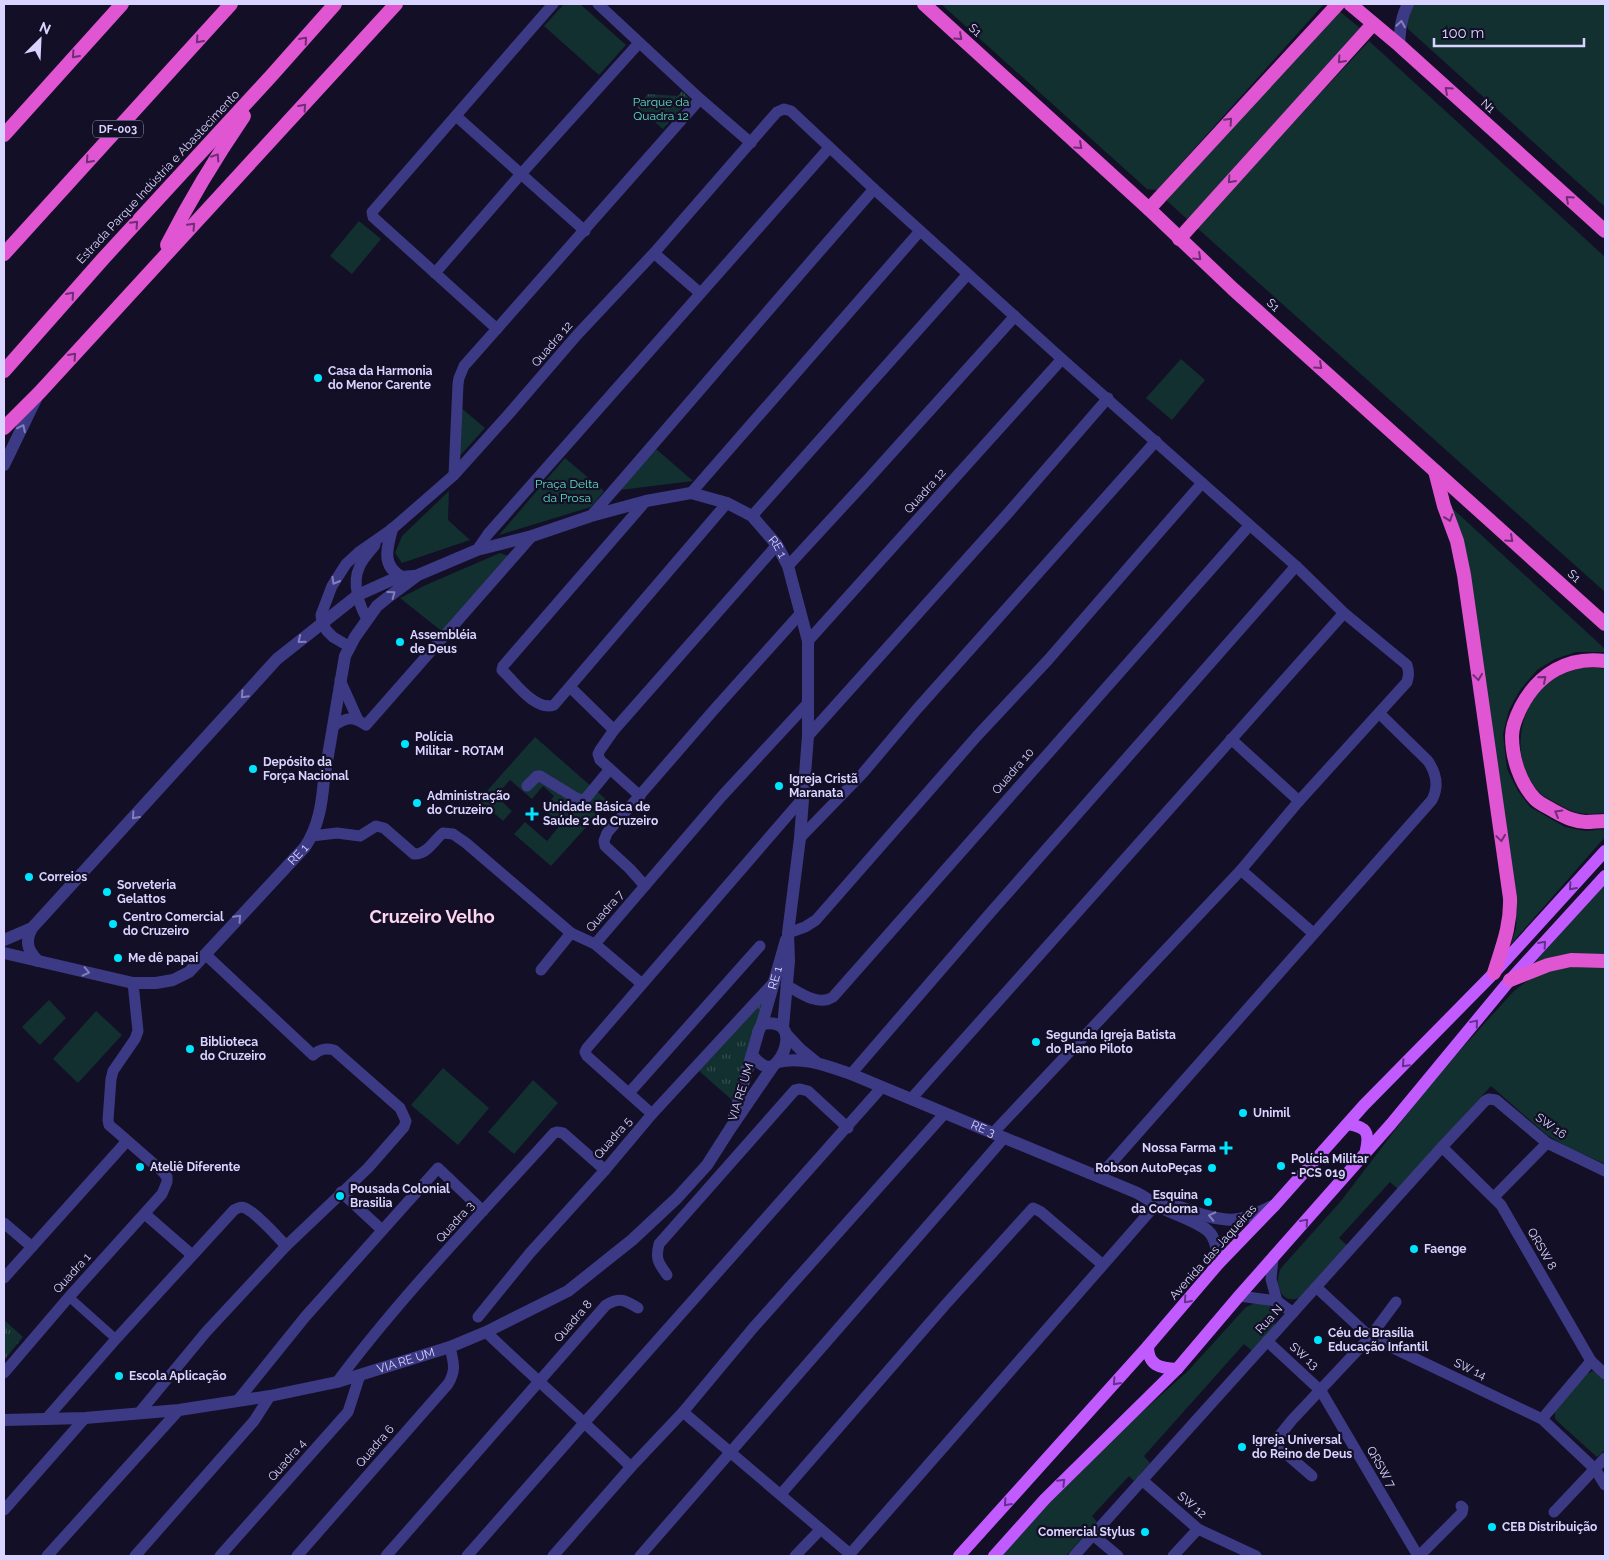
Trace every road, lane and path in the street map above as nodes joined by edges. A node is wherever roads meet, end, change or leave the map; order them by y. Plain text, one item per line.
1 (122, 4) edge
2 (231, 4) edge
3 (335, 4) edge
4 (396, 4) edge
5 (553, 4) edge
6 (598, 4) edge
7 (924, 4) edge
8 (1338, 4) edge
9 (1350, 4) edge
10 (1408, 4) edge
11 (1373, 24) junction
12 (639, 43) junction
13 (1399, 45) junction
14 (272, 75) junction
15 (700, 99) junction
16 (456, 116) junction
17 (4, 135) edge
18 (750, 143) junction
19 (829, 148) junction
20 (521, 174) junction
21 (874, 190) junction
22 (1149, 209) junction
23 (585, 230) junction
24 (920, 231) junction
25 (1605, 231) edge
26 (1178, 239) junction
27 (654, 253) junction
28 (4, 254) edge
29 (159, 262) junction
30 (435, 274) junction
31 (968, 274) junction
32 (700, 294) junction
33 (1015, 316) junction
34 (497, 329) junction
35 (1062, 359) junction
36 (4, 371) edge
37 (40, 392) junction
38 (1108, 398) junction
39 (4, 428) edge
40 (1156, 441) junction
41 (4, 465) edge
42 (1435, 471) junction
43 (454, 475) junction
44 (1202, 484) junction
45 (691, 493) junction
46 (646, 502) junction
47 (727, 503) junction
48 (591, 516) junction
49 (752, 516) junction
50 (1249, 526) junction
51 (387, 532) junction
52 (532, 536) junction
53 (777, 545) junction
54 (477, 550) junction
55 (788, 566) junction
56 (1296, 566) junction
57 (418, 575) junction
58 (402, 577) junction
59 (358, 595) junction
60 (1344, 613) junction
61 (800, 614) junction
62 (367, 619) junction
63 (322, 623) junction
64 (1605, 624) edge
65 (808, 641) junction
66 (350, 647) junction
67 (1605, 661) edge
68 (340, 680) junction
69 (570, 687) junction
70 (808, 703) junction
71 (1379, 713) junction
72 (358, 720) junction
73 (333, 726) junction
74 (614, 730) junction
75 (808, 736) junction
76 (1231, 739) junction
77 (610, 769) junction
78 (527, 786) dead end
79 (640, 796) junction
80 (803, 798) junction
81 (1299, 801) junction
82 (1605, 820) edge
83 (318, 822) junction
84 (337, 833) junction
85 (312, 836) junction
86 (800, 838) junction
87 (1605, 851) edge
88 (1241, 870) junction
89 (1605, 876) edge
90 (645, 886) junction
91 (32, 928) junction
92 (571, 933) junction
93 (788, 933) junction
94 (1313, 933) junction
95 (4, 940) edge
96 (595, 944) junction
97 (760, 946) dead end
98 (4, 953) edge
99 (205, 954) junction
100 (38, 960) junction
101 (1605, 961) edge
102 (541, 970) dead end
103 (1494, 973) junction
104 (1510, 980) junction
105 (133, 983) junction
106 (642, 984) junction
107 (780, 984) junction
108 (762, 1024) junction
109 (785, 1030) junction
110 (752, 1055) junction
111 (817, 1063) junction
112 (775, 1064) junction
113 (851, 1074) junction
114 (882, 1087) junction
115 (629, 1093) junction
116 (911, 1099) junction
117 (1485, 1101) joint
118 (652, 1114) junction
119 (945, 1114) junction
120 (1348, 1124) junction
121 (848, 1128) junction
122 (730, 1129) junction
123 (999, 1136) junction
124 (127, 1141) junction
125 (1547, 1143) junction
126 (1442, 1147) junction
127 (1366, 1150) junction
128 (604, 1170) junction
129 (1605, 1171) edge
130 (1099, 1177) junction
131 (341, 1192) junction
132 (1494, 1197) junction
133 (1155, 1201) junction
134 (1275, 1205) junction
135 (483, 1211) junction
136 (145, 1214) junction
137 (4, 1223) edge
138 (382, 1230) junction
139 (286, 1246) junction
140 (32, 1247) junction
141 (192, 1255) junction
142 (1273, 1259) junction
143 (1219, 1263) junction
144 (1103, 1265) junction
145 (668, 1275) dead end
146 (4, 1278) edge
147 (1316, 1287) junction
148 (1239, 1296) junction
149 (69, 1297) junction
150 (1277, 1301) junction
151 (1396, 1302) dead end
152 (638, 1308) dead end
153 (1292, 1313) junction
154 (478, 1317) dead end
155 (486, 1332) junction
156 (1370, 1337) junction
157 (116, 1339) junction
158 (1267, 1341) junction
159 (450, 1346) junction
160 (1148, 1346) junction
161 (1591, 1362) junction
162 (1177, 1369) junction
163 (4, 1373) edge
164 (1605, 1374) edge
165 (360, 1375) junction
166 (337, 1382) junction
167 (539, 1383) junction
168 (1321, 1391) junction
169 (270, 1396) junction
170 (238, 1400) junction
171 (179, 1410) junction
172 (683, 1412) junction
173 (139, 1413) junction
174 (86, 1418) junction
175 (46, 1419) junction
176 (1542, 1419) junction
177 (4, 1420) edge
178 (585, 1422) junction
179 (732, 1452) junction
180 (1605, 1458) edge
181 (631, 1467) junction
182 (1595, 1469) junction
183 (1312, 1476) dead end
184 (1142, 1480) junction
185 (1605, 1485) edge
186 (781, 1494) junction
187 (1462, 1506) dead end
188 (4, 1510) edge
189 (1554, 1512) dead end
190 (1198, 1529) junction
191 (820, 1530) junction
192 (1093, 1535) junction
193 (47, 1556) edge
194 (134, 1556) edge
195 (220, 1556) edge
196 (297, 1556) edge
197 (386, 1556) edge
198 (467, 1556) edge
199 (553, 1556) edge
200 (640, 1556) edge
201 (795, 1556) edge
202 (959, 1556) edge
203 (994, 1556) edge
204 (1074, 1556) edge
205 (1118, 1556) edge
206 (1173, 1556) edge
207 (1256, 1556) edge
208 (1418, 1556) edge

1 -> 17 highway
2 -> 28 highway, DF-003
14 -> 3 highway, Estrada Parque Indústria e Abastecimento
29 -> 4 highway
5 - 16 street
6 - 12 street
7 -> 22 highway, S1
22 -> 8 highway
9 - 11 highway, N1
13 -> 10 street
11 - 13 highway, N1
11 -> 26 highway
12 - 15 street
12 - 20 street
25 -> 13 highway, N1
29 -> 14 highway
36 -> 14 highway, Estrada Parque Indústria e Abastecimento
15 - 18 street
15 - 23 street
16 - 20 street
16 - 30 street
18 - 19 street, Quadra 12
18 - 27 street, Quadra 12
19 - 21 street
19 - 32 street
20 - 23 street
20 - 30 street
21 - 24 street
21 - 48 street
22 - 26 highway, S1
23 - 34 street
24 - 31 street
24 - 45 street
26 -> 42 highway, S1
27 - 32 street
27 - 43 street, Quadra 12
37 -> 29 highway
30 - 34 street
31 - 33 street
31 - 49 street
32 - 54 street
33 - 35 street
33 - 55 street
34 - 43 street
35 - 38 street
35 - 65 street, Quadra 12
37 - 39 highway
41 -> 37 street
38 - 40 street
38 - 75 street
40 - 44 street
40 - 86 street
42 -> 64 highway, S1
42 -> 103 highway
43 - 51 street, Quadra 12
44 - 50 street
44 - 93 street
45 - 46 street, RE 1
45 - 47 street, RE 1
46 - 48 street, RE 1
46 - 69 street
47 - 49 street, RE 1
47 - 69 street
48 - 52 street, RE 1
49 - 53 street, RE 1
50 - 56 street
50 - 107 street, Quadra 10
51 - 58 street
51 - 59 street
51 -> 63 street
52 - 54 street, RE 1
52 - 72 street
53 - 55 street, RE 1
53 - 74 street
54 - 57 street, RE 1
55 - 61 street, RE 1
56 - 60 street
56 - 113 street
57 - 58 street, RE 1
62 -> 57 street, RE 1
58 - 59 street, RE 1
59 - 62 street
59 - 63 street, RE 1
60 - 71 street
60 - 76 street
61 - 65 street, RE 1
61 - 79 street
62 - 66 street, RE 1
63 - 66 street
63 -> 91 street, RE 1
65 - 70 street, RE 1
66 - 68 street, RE 1
82 -> 67 highway
68 - 72 street
68 - 73 street, RE 1
69 - 74 street
70 - 75 street, RE 1
70 - 90 street, Quadra 7
71 - 81 street
71 - 94 street
72 - 73 street
73 - 83 street, RE 1
74 - 77 street
75 - 80 street, RE 1
76 - 81 street
76 - 116 street
77 - 78 street
77 - 79 street
79 - 90 street
80 - 86 street, RE 1
80 - 106 street
81 - 88 street
83 - 84 street, Quadra 7
83 - 85 street, RE 1
84 - 85 street, Quadra 7
84 - 92 street, Quadra 7
99 -> 85 street, RE 1
86 - 93 street, RE 1
87 -> 103 main road, Avenida das Jaqueiras
88 - 94 street
88 - 123 street
104 -> 89 main road
90 - 96 street, Quadra 7
91 - 95 street, RE 1
91 - 100 street
92 - 96 street, Quadra 7
92 - 102 street
93 - 107 street, RE 1
94 - 130 street
96 - 106 street
97 - 115 street
98 - 100 street, RE 1
99 - 105 street, RE 1
99 - 131 street
100 -> 105 street, RE 1
101 - 104 highway
103 -> 120 main road, Avenida das Jaqueiras
127 -> 104 main road
105 - 124 street
106 - 115 street
107 - 108 street, RE 1
107 - 109 street, RE 1
107 - 118 street, Quadra 5
108 - 109 street
108 - 110 street
109 - 111 street, RE 3
109 - 112 street
110 - 112 street
110 - 122 street, VIA RE UM
111 - 112 street, RE 3
111 - 113 street, RE 3
112 - 122 street, VIA RE UM
113 - 114 street, RE 3
114 - 116 street, RE 3
114 - 121 street
115 - 118 street
116 - 119 street, RE 3
117 - 125 street, SW 16
117 - 126 street, Rua N
118 - 128 street, Quadra 5
119 - 123 street, RE 3
119 - 172 street
120 - 127 main road
120 - 134 main road, Avenida das Jaqueiras
121 - 145 street
121 - 178 street
122 - 155 street, VIA RE UM
123 - 130 street, RE 3
123 - 179 street
124 - 136 street, Quadra 1
124 - 140 street
125 - 129 street, SW 16
125 - 132 street
126 - 132 street, QRSW 8
126 - 147 street, Rua N
142 -> 127 main road
128 - 135 street, Quadra 3
128 - 154 street, Quadra 5
130 - 133 street, RE 3
131 - 138 street
131 - 139 street
132 - 161 street, QRSW 8
134 -> 133 street, RE 3
133 - 143 street, RE 3
133 - 144 street
134 - 143 main road, Avenida das Jaqueiras
135 - 138 street
135 - 166 street, Quadra 3
136 - 141 street
136 - 149 street, Quadra 1
137 - 140 street
138 - 170 street
139 - 141 street
139 - 173 street
140 - 146 street
141 - 157 street
142 - 148 main road
142 - 150 street
143 -> 160 main road, Avenida das Jaqueiras
144 - 186 street
144 - 191 street
147 - 153 street, Rua N
147 - 156 street, SW 14
148 - 150 street
148 - 162 main road
149 - 157 street
149 - 163 street, Quadra 1
150 - 153 street
151 - 156 street
152 - 167 street, Quadra 8
153 - 158 street, Rua N
155 - 159 street, VIA RE UM
155 - 167 street
156 - 168 street
156 - 176 street, SW 14
157 - 175 street
158 - 168 street, SW 13
158 - 184 street, Rua N
159 - 165 street, VIA RE UM
159 - 196 street, Quadra 6
160 - 162 main road
160 -> 202 main road, Avenida das Jaqueiras
161 - 164 street, QRSW 8
161 - 176 street
203 -> 162 main road
165 - 166 street, VIA RE UM
165 - 195 street, Quadra 4
166 - 169 street, VIA RE UM
167 - 178 street
167 - 197 street
168 - 183 street
168 - 208 street, QRSW 7
169 - 170 street, VIA RE UM
169 - 194 street
170 - 171 street, VIA RE UM
171 - 173 street, VIA RE UM
171 - 193 street
172 - 179 street
172 - 181 street
173 - 174 street, VIA RE UM
174 - 175 street, VIA RE UM
174 - 188 street
175 - 177 street, VIA RE UM
176 - 182 street, SW 14
178 - 181 street
178 - 198 street
179 - 186 street
179 - 200 street
180 - 182 street
181 - 199 street
182 - 185 street, SW 14
182 - 189 street
184 - 190 street, SW 12
184 - 192 street, Rua N
186 - 191 street
187 - 208 street
190 - 206 street
190 - 207 street, SW 12
191 - 201 street
192 - 204 street, Rua N
192 - 205 street

